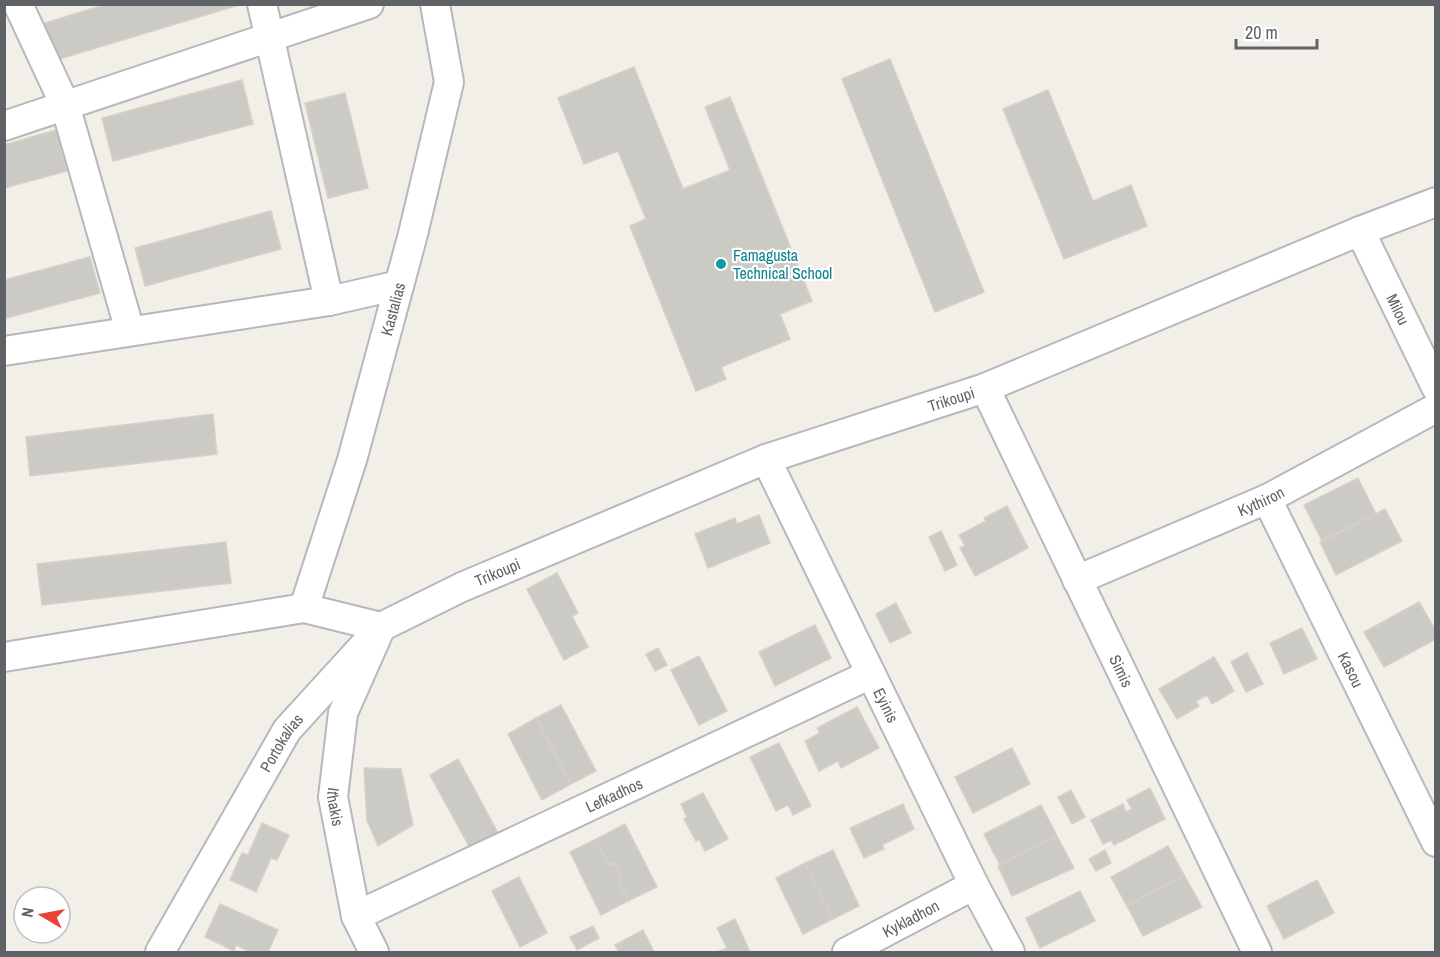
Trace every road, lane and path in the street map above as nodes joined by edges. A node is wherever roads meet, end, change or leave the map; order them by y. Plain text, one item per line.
1 (18, 4) edge
2 (262, 4) edge
3 (369, 4) edge
4 (435, 4) edge
5 (270, 38) junction
6 (65, 105) junction
7 (4, 126) edge
8 (1436, 202) edge
9 (1360, 231) junction
10 (399, 285) junction
11 (329, 301) junction
12 (130, 332) junction
13 (4, 351) edge
14 (1436, 387) edge
15 (985, 388) junction
16 (1436, 408) edge
17 (766, 459) junction
18 (1267, 499) junction
19 (1077, 580) junction
20 (462, 587) joint
21 (304, 608) junction
22 (381, 627) junction
23 (4, 657) edge
24 (871, 674) junction
25 (1436, 842) edge
26 (974, 885) junction
27 (356, 916) junction
28 (160, 952) edge
29 (374, 952) edge
30 (847, 952) edge
31 (1010, 952) edge
32 (1257, 952) edge

1 - 6 street
2 - 5 street
3 - 5 street
4 - 10 street, Kastalias
5 - 6 street
5 - 11 street
6 - 7 street
6 - 12 street
8 - 9 street, Trikoupi
9 - 14 street, Milou
9 - 15 street, Trikoupi
10 - 11 street
10 - 21 street, Kastalias
11 - 12 street
12 - 13 street
15 - 17 street, Trikoupi
15 - 19 street, Simis
16 - 18 street, Kythiron
17 - 20 street, Trikoupi
17 - 24 street, Eyinis
18 - 19 street, Kythiron
18 - 25 street, Kasou
19 - 32 street, Simis
20 - 22 street, Portokalias
21 - 22 street
21 - 23 street
22 - 27 street, Ithakis
22 - 28 street, Portokalias
24 - 26 street, Eyinis
24 - 27 street, Lefkadhos
26 - 30 street, Kykladhon
26 - 31 street, Eyinis
27 - 29 street, Ithakis

